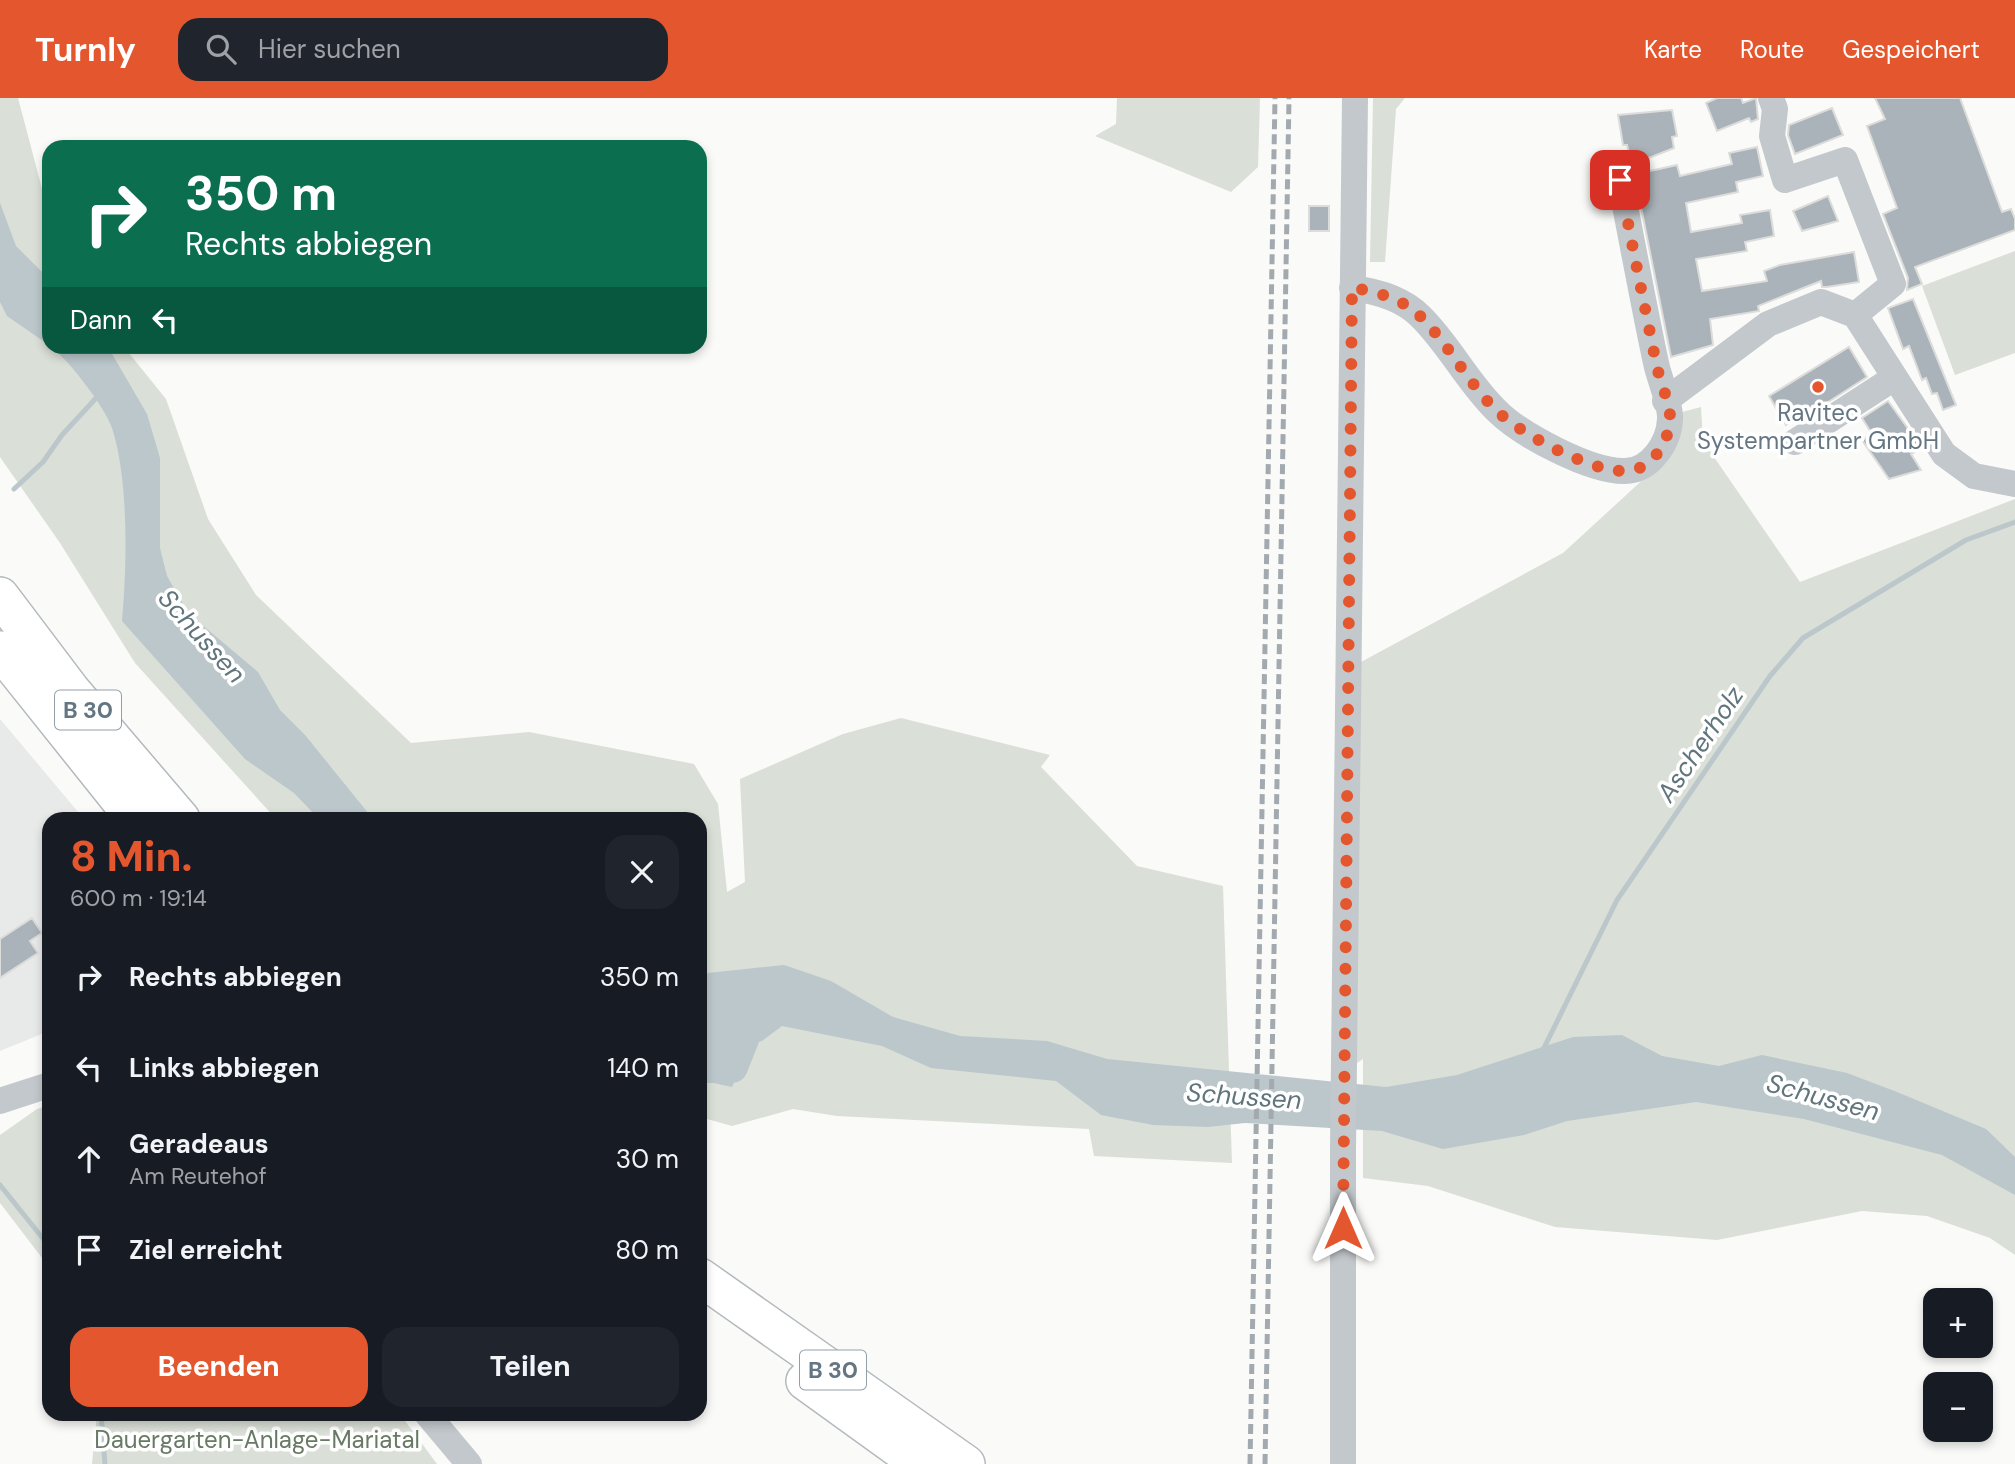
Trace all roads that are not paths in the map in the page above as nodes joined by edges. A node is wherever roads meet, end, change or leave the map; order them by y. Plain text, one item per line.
1 (1355, 98) edge
2 (1771, 98) edge
3 (1620, 180) dead end
4 (1352, 288) junction
5 (1855, 315) junction
6 (1894, 378) junction
7 (1665, 401) junction
8 (1795, 442) dead end
9 (2015, 484) edge
10 (0, 596) edge
11 (0, 650) edge
12 (129, 812) edge
13 (175, 812) edge
14 (42, 1087) edge
15 (0, 1101) edge
16 (707, 1282) edge
17 (707, 1308) edge
18 (433, 1421) edge
19 (469, 1464) edge
20 (920, 1464) edge
21 (966, 1464) edge
22 (1343, 1464) edge

1 - 4 street
2 - 5 street
3 - 7 street
4 - 7 street
4 - 22 street
5 - 6 street
5 - 7 street
6 - 8 street
6 - 9 street
10 - 13 highway, B 30
11 - 12 highway, B 30
14 - 15 street
16 - 21 highway, B 30
17 - 20 highway, B 30
18 - 19 street

